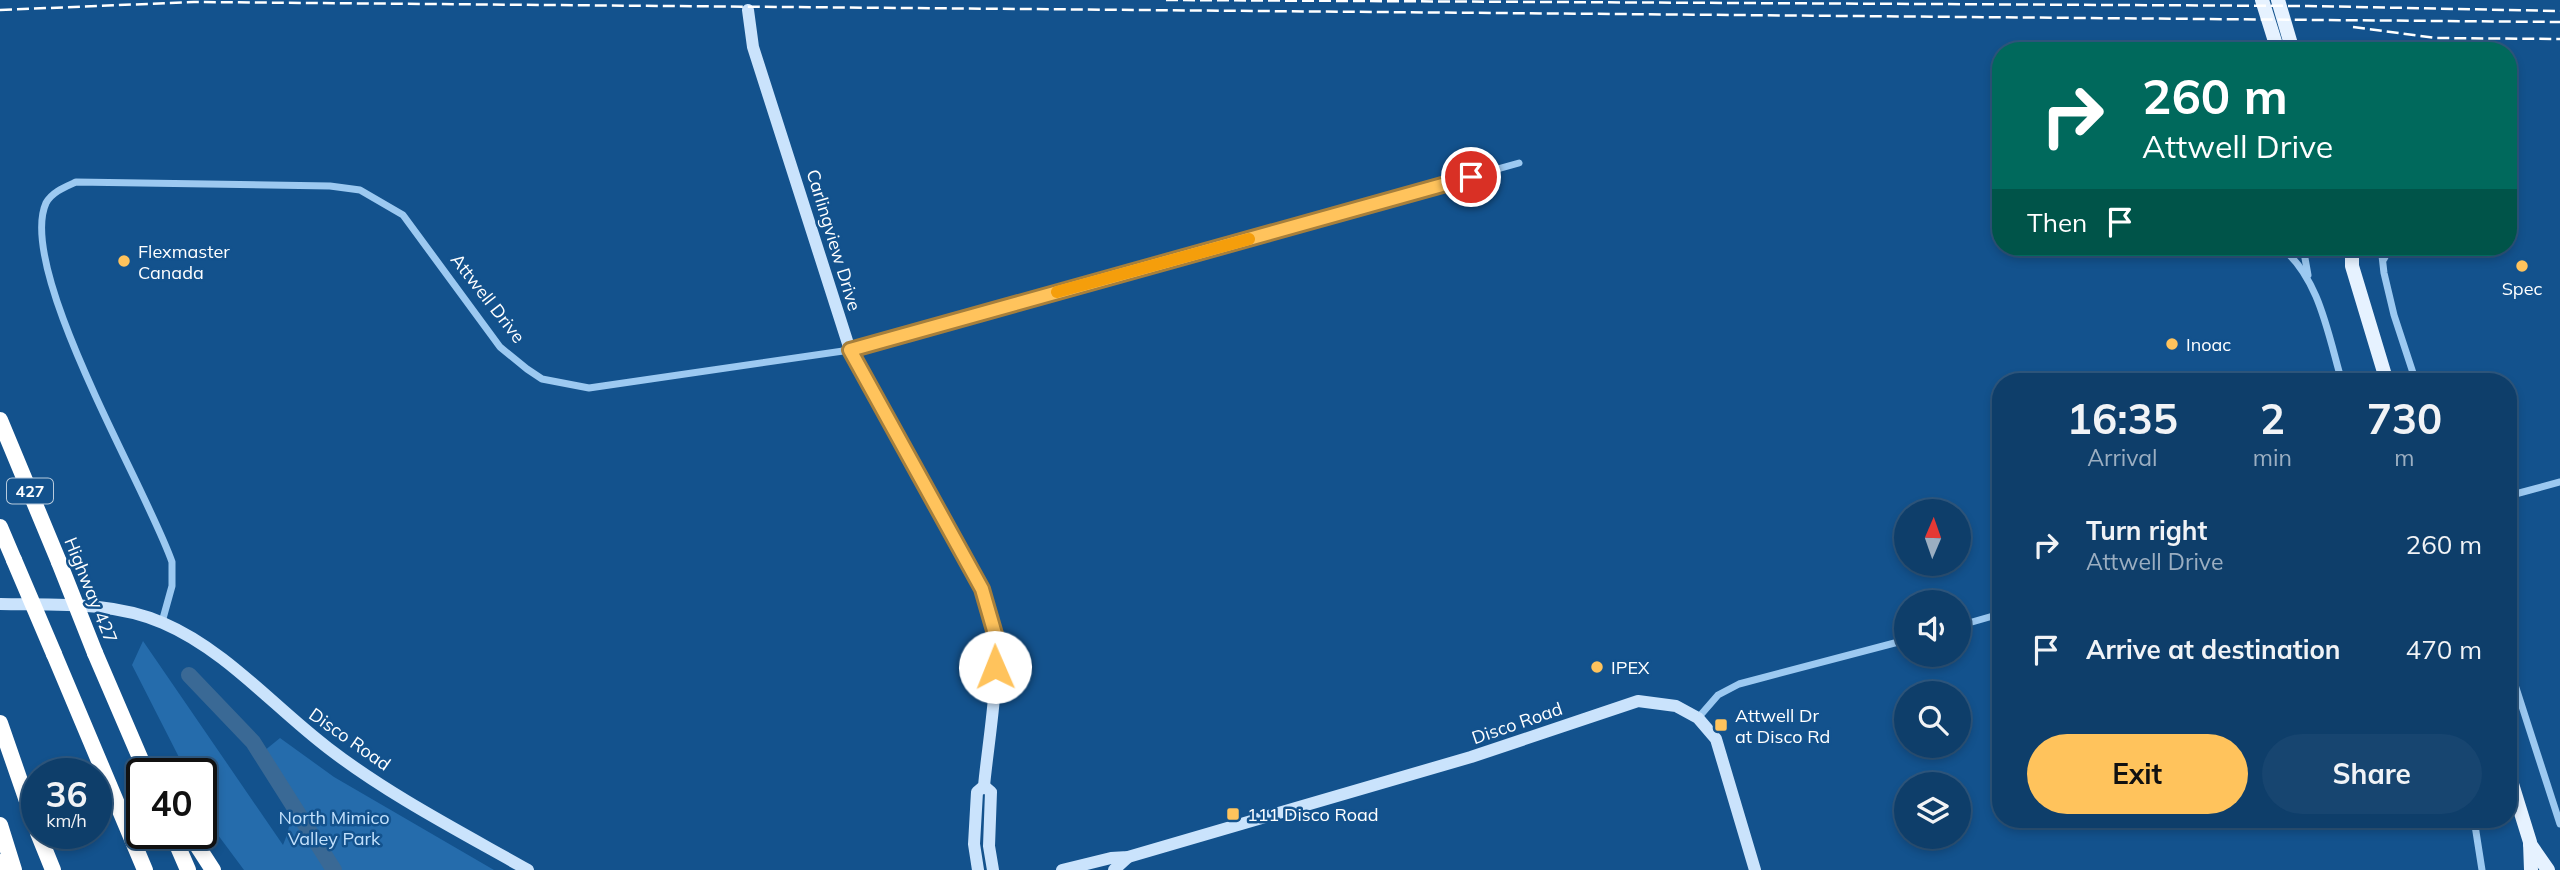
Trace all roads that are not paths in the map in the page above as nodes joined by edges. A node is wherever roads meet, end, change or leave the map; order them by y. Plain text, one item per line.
1 (2262, 0) edge
2 (2278, 0) edge
3 (748, 10) dead end
4 (2274, 42) edge
5 (2290, 42) edge
6 (1519, 163) dead end
7 (2291, 256) edge
8 (2305, 256) edge
9 (2345, 256) edge
10 (2351, 256) edge
11 (2383, 256) edge
12 (2386, 256) edge
13 (2384, 260) junction
14 (2352, 266) junction
15 (2309, 279) junction
16 (850, 350) junction
17 (2339, 373) edge
18 (2384, 373) edge
19 (2413, 373) edge
20 (0, 420) edge
21 (2560, 482) edge
22 (2517, 494) edge
23 (0, 527) edge
24 (0, 604) edge
25 (1992, 616) edge
26 (162, 622) junction
27 (1971, 622) edge
28 (1894, 642) edge
29 (2517, 691) edge
30 (1698, 718) junction
31 (0, 723) edge
32 (141, 758) edge
33 (21, 784) edge
34 (984, 786) junction
35 (2517, 800) edge
36 (2560, 824) edge
37 (0, 825) edge
38 (2475, 828) edge
39 (2530, 842) junction
40 (44, 849) edge
41 (179, 849) edge
42 (199, 849) edge
43 (1128, 857) junction
44 (0, 863) edge
45 (2, 870) edge
46 (14, 870) edge
47 (53, 870) edge
48 (145, 870) edge
49 (188, 870) edge
50 (213, 870) edge
51 (528, 870) edge
52 (978, 870) edge
53 (993, 870) edge
54 (1062, 870) edge
55 (1114, 870) edge
56 (1755, 870) edge
57 (2482, 870) edge
58 (2531, 870) edge
59 (2548, 870) edge

1 - 4 main road
2 - 5 main road
3 - 16 main road, Carlingview Drive
6 - 16 street, Attwell Drive
7 - 15 street
8 - 15 street
9 - 14 main road
10 - 14 main road
11 - 13 street
12 - 13 street
13 - 19 street
14 - 18 main road
15 - 17 street
16 - 26 street, Attwell Drive
16 - 34 main road, Carlingview Drive
20 - 32 highway, Highway 427 / 427, bridge
21 - 22 street
23 - 48 highway, 427, bridge
24 - 26 main road, Disco Road
25 - 27 street
26 - 51 main road, Disco Road
28 - 30 street
29 - 36 street
30 - 43 main road, Disco Road
30 - 56 main road
31 - 33 highway
34 - 52 main road, Carlingview Drive
34 - 53 main road, Carlingview Drive
35 - 39 main road
37 - 46 highway
38 - 57 street
39 - 58 main road
39 - 59 main road
40 - 47 highway
41 - 49 highway
42 - 50 highway
43 - 54 main road, Disco Road
43 - 55 main road, Disco Road
44 - 45 highway

